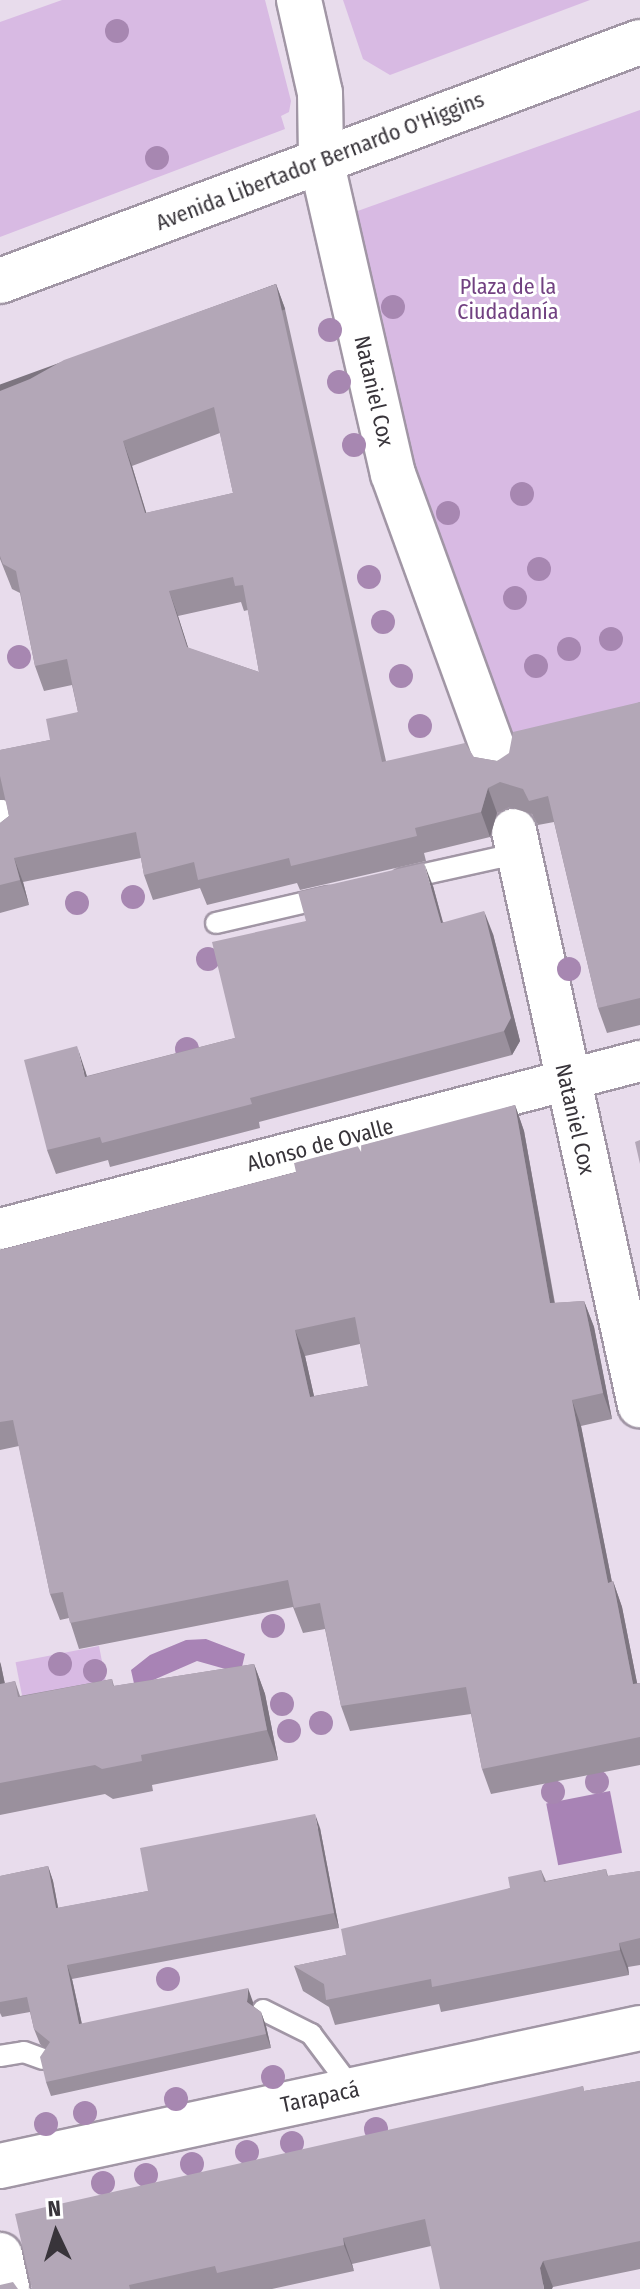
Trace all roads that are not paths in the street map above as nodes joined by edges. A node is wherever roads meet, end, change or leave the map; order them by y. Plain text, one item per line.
1 (300, 3) edge
2 (640, 42) edge
3 (321, 160) junction
4 (0, 281) edge
5 (498, 762) edge
6 (0, 809) edge
7 (6, 836) edge
8 (516, 842) joint
9 (381, 884) edge
10 (351, 891) edge
11 (216, 923) dead end
12 (640, 1061) edge
13 (566, 1081) junction
14 (0, 1229) edge
15 (640, 1405) edge
16 (263, 2010) edge
17 (640, 2028) edge
18 (0, 2056) edge
19 (43, 2059) edge
20 (353, 2090) junction
21 (0, 2166) edge
22 (0, 2255) edge
23 (7, 2289) edge

1 - 3 main road, Nataniel Cox
2 - 3 main road, Avenida Libertador Bernardo O'Higgins
3 - 4 main road, Avenida Libertador Bernardo O'Higgins
3 - 5 main road, Nataniel Cox
6 - 7 lane
8 - 9 lane
8 - 13 main road, Nataniel Cox
10 - 11 lane
12 - 13 street, Alonso de Ovalle
13 - 14 street, Alonso de Ovalle
13 - 15 main road, Nataniel Cox
16 - 20 lane
17 - 20 main road, Tarapacá
18 - 19 lane
20 - 21 main road, Tarapacá
22 - 23 main road

